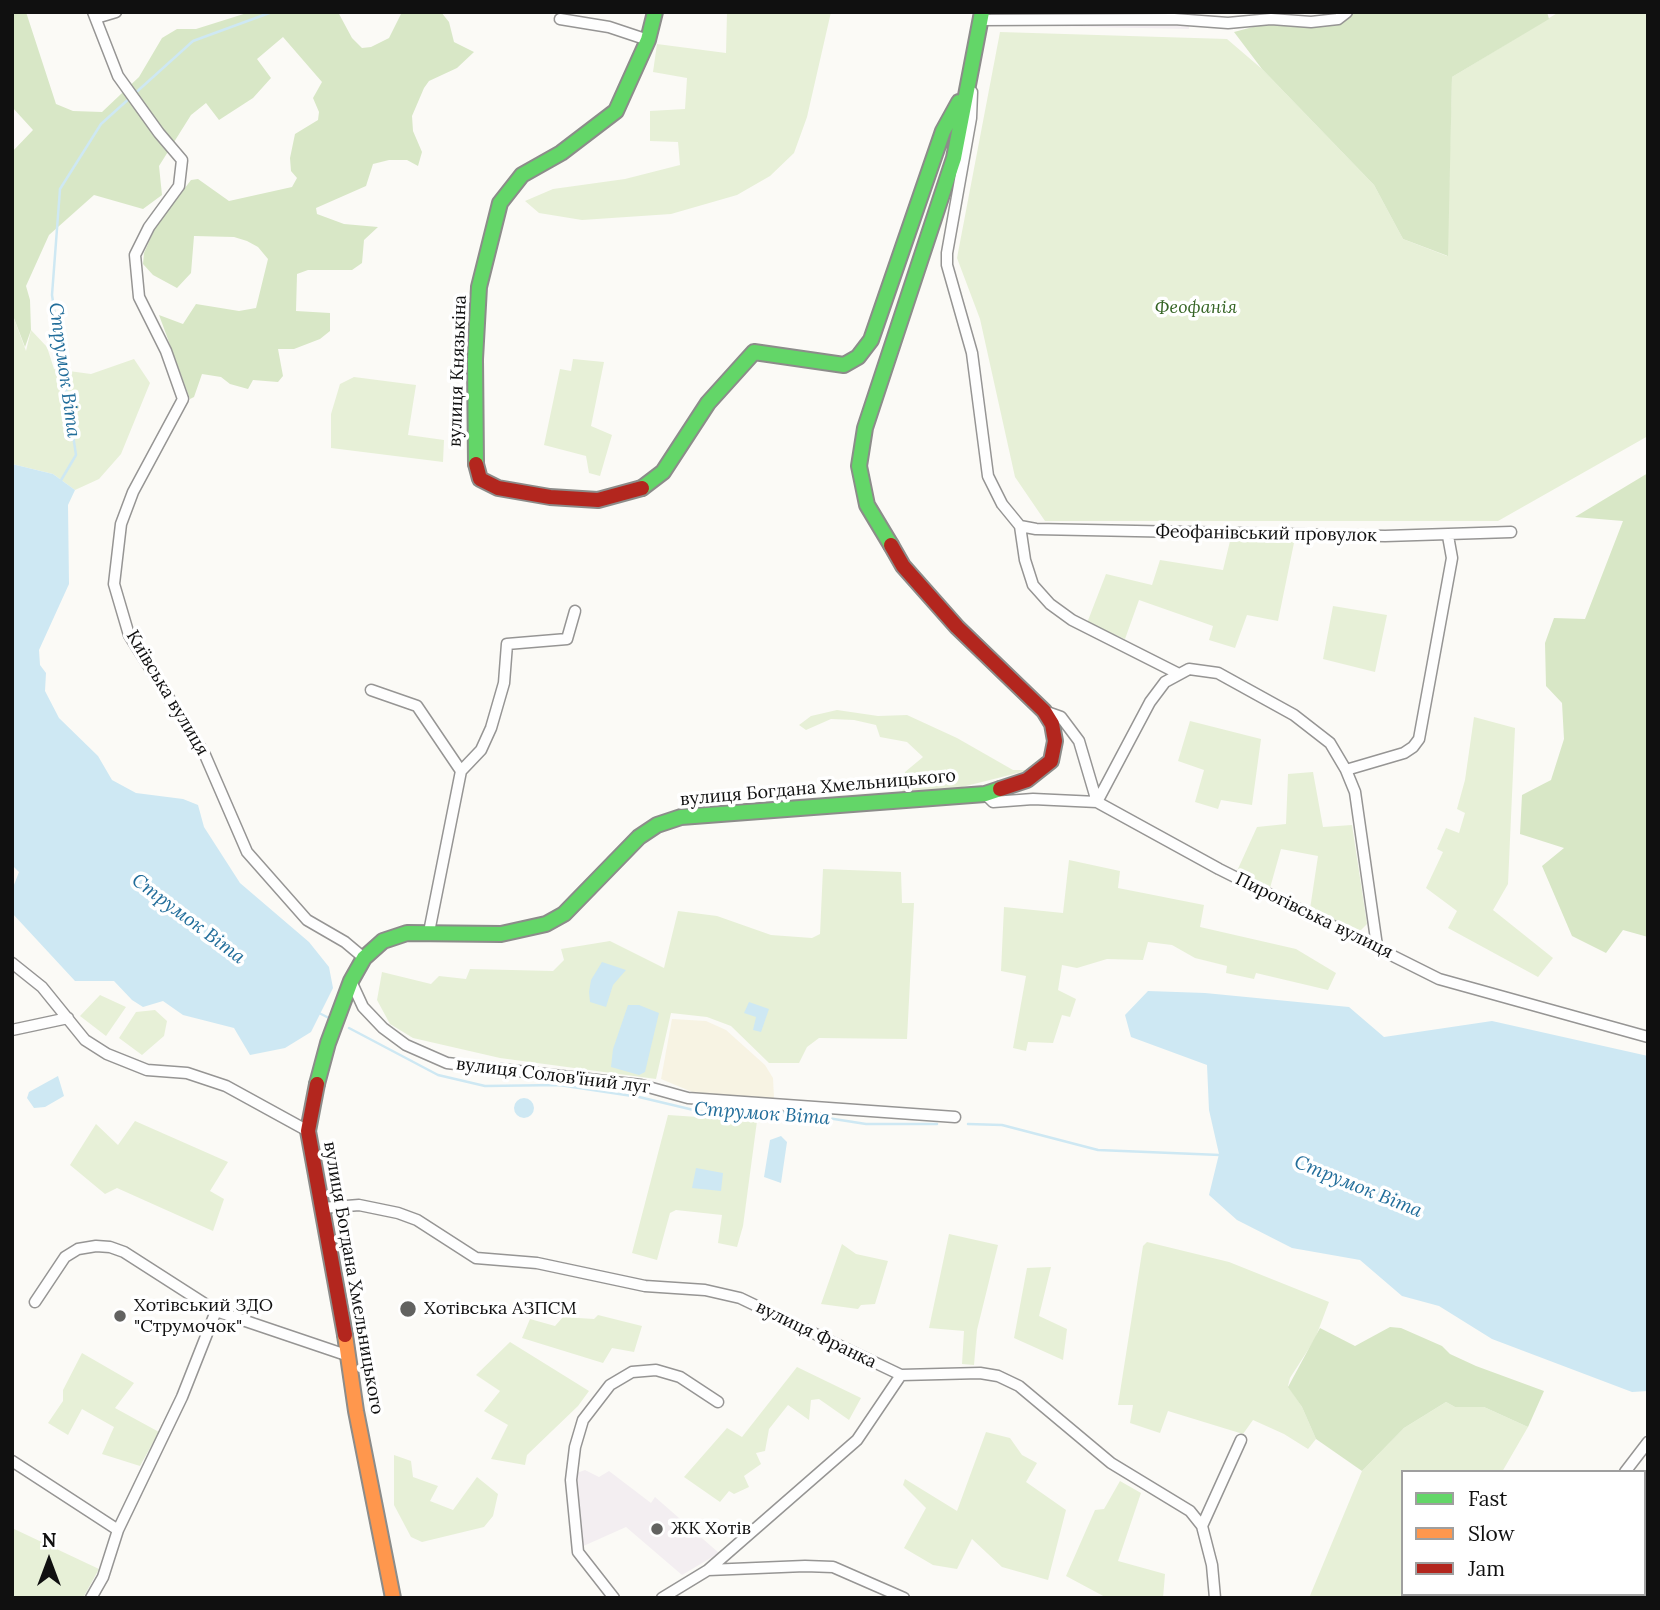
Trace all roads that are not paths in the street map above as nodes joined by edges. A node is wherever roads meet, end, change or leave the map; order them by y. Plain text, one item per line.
1 (116, 12) edge
2 (654, 12) edge
3 (1348, 12) edge
4 (95, 15) edge
5 (981, 16) edge
6 (560, 19) dead end
7 (648, 40) junction
8 (975, 46) junction
9 (965, 92) junction
10 (1020, 526) junction
11 (1511, 533) dead end
12 (1448, 536) junction
13 (575, 611) dead end
14 (1179, 674) junction
15 (371, 690) dead end
16 (1044, 710) junction
17 (1346, 770) junction
18 (461, 771) junction
19 (985, 794) junction
20 (1097, 802) junction
21 (429, 932) junction
22 (1377, 946) junction
23 (364, 958) junction
24 (12, 963) edge
25 (351, 981) junction
26 (68, 1018) junction
27 (12, 1030) edge
28 (1648, 1037) edge
29 (955, 1117) dead end
30 (309, 1131) junction
31 (322, 1208) junction
32 (35, 1302) dead end
33 (216, 1311) junction
34 (349, 1356) junction
35 (901, 1375) junction
36 (718, 1402) dead end
37 (1241, 1440) dead end
38 (1648, 1442) edge
39 (12, 1461) edge
40 (1627, 1470) edge
41 (1202, 1526) junction
42 (118, 1530) junction
43 (708, 1570) junction
44 (91, 1598) edge
45 (393, 1598) edge
46 (614, 1598) edge
47 (662, 1598) edge
48 (904, 1598) edge
49 (1215, 1598) edge

1 - 4 street
2 - 7 street, вулиця Князькіна
3 - 5 street
4 - 23 street, Київська вулиця
5 - 8 street, вулиця Богдана Хмельницького
6 - 7 street
7 - 9 street, вулиця Князькіна
8 - 9 street, вулиця Богдана Хмельницького
8 - 10 street
9 - 16 street, вулиця Богдана Хмельницького
10 - 12 street, Феофанівський провулок
10 - 14 street
11 - 12 street, Феофанівський провулок
12 - 17 street
13 - 18 street
14 - 17 street
14 - 20 street
15 - 18 street
16 - 19 street, вулиця Богдана Хмельницького
16 - 20 street
17 - 22 street
18 - 21 street
19 - 20 street
19 - 21 street, вулиця Богдана Хмельницького
20 - 22 street, Пирогівська вулиця
21 - 23 street, вулиця Богдана Хмельницького
22 - 28 street, Пирогівська вулиця
23 - 25 street, вулиця Богдана Хмельницького
24 - 26 street
25 - 29 street, вулиця Солов'їний луг
25 - 30 street, вулиця Богдана Хмельницького
26 - 27 street
26 - 30 street
30 - 31 street, вулиця Богдана Хмельницького
31 - 34 street, вулиця Богдана Хмельницького
31 - 35 street, вулиця Франка
32 - 33 street
33 - 34 street
33 - 42 street
34 - 45 street, вулиця Богдана Хмельницького
35 - 41 street, вулиця Франка
35 - 43 street
36 - 46 street
37 - 41 street
38 - 40 street
39 - 42 street
41 - 49 street
42 - 44 street
43 - 47 street
43 - 48 street

